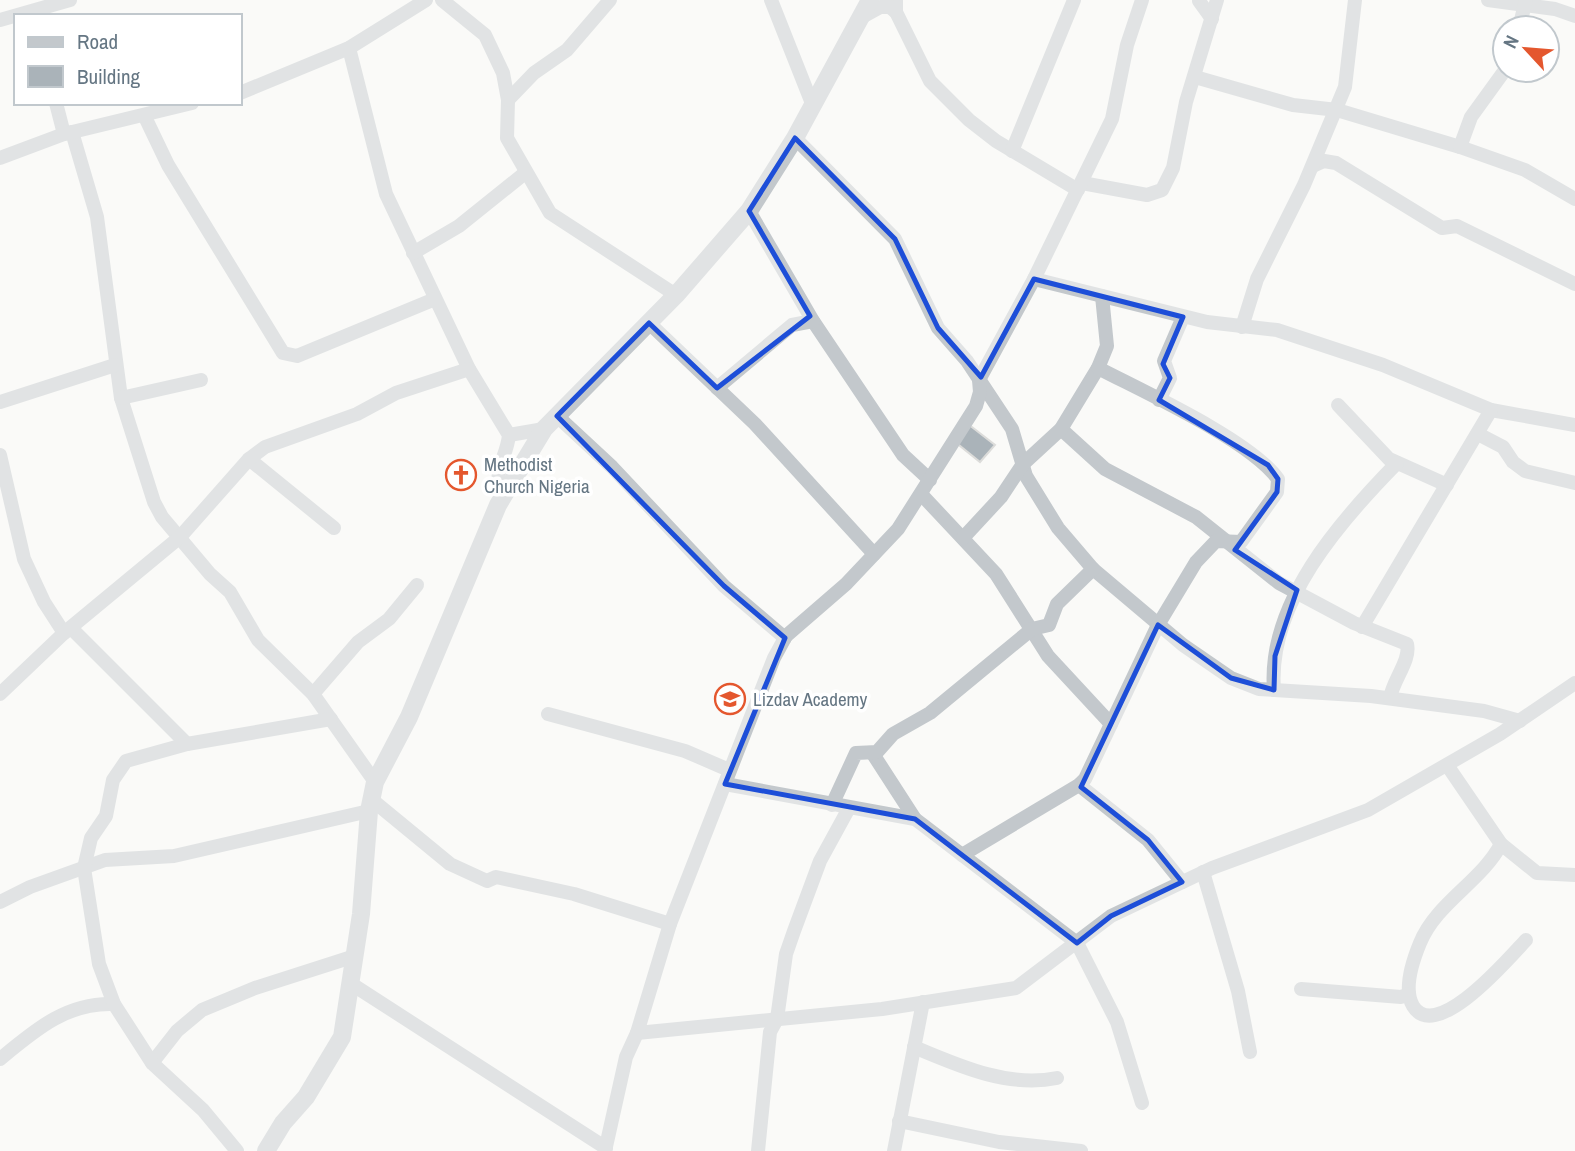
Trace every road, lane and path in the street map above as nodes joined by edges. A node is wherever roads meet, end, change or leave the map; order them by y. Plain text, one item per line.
1 (70, 0) edge
2 (426, 0) edge
3 (442, 0) edge
4 (610, 0) edge
5 (771, 0) edge
6 (870, 0) edge
7 (1074, 0) edge
8 (1142, 0) edge
9 (1217, 0) edge
10 (1355, 0) edge
11 (1488, 0) edge
12 (1198, 1) edge
13 (1526, 3) edge
14 (896, 6) edge
15 (21, 10) edge
16 (1575, 16) edge
17 (860, 18) junction
18 (1212, 19) junction
19 (0, 20) edge
20 (349, 48) junction
21 (1195, 77) junction
22 (1495, 84) edge
23 (242, 92) edge
24 (508, 100) junction
25 (57, 105) edge
26 (185, 105) edge
27 (813, 106) junction
28 (1337, 110) junction
29 (145, 117) junction
30 (68, 133) junction
31 (1326, 135) junction
32 (795, 138) junction
33 (1460, 147) junction
34 (1012, 151) junction
35 (0, 158) edge
36 (1336, 163) junction
37 (1312, 166) junction
38 (525, 173) junction
39 (1080, 187) junction
40 (1575, 199) edge
41 (749, 211) junction
42 (413, 253) junction
43 (1034, 279) junction
44 (1575, 284) edge
45 (676, 295) junction
46 (1102, 296) junction
47 (435, 299) junction
48 (1183, 317) junction
49 (813, 321) junction
50 (649, 323) junction
51 (1242, 327) junction
52 (115, 365) junction
53 (1098, 368) junction
54 (469, 369) junction
55 (201, 380) dead end
56 (979, 380) junction
57 (717, 387) junction
58 (121, 398) junction
59 (1159, 400) junction
60 (0, 402) edge
61 (1338, 405) dead end
62 (1491, 410) junction
63 (557, 416) junction
64 (1575, 425) edge
65 (544, 429) junction
66 (1061, 429) junction
67 (1478, 434) junction
68 (509, 435) junction
69 (0, 455) edge
70 (249, 459) junction
71 (1397, 463) junction
72 (1023, 464) junction
73 (930, 480) junction
74 (1575, 483) edge
75 (1447, 485) junction
76 (921, 494) junction
77 (504, 496) junction
78 (334, 528) dead end
79 (180, 537) junction
80 (963, 538) junction
81 (1222, 541) junction
82 (874, 554) junction
83 (1093, 569) junction
84 (417, 585) dead end
85 (1297, 590) junction
86 (1158, 625) junction
87 (1362, 627) junction
88 (1032, 629) junction
89 (67, 630) junction
90 (785, 638) junction
91 (1575, 683) edge
92 (1274, 690) junction
93 (0, 694) edge
94 (313, 694) junction
95 (1390, 698) junction
96 (548, 714) dead end
97 (331, 719) junction
98 (1520, 721) junction
99 (1111, 724) junction
100 (187, 744) junction
101 (873, 754) junction
102 (1447, 765) junction
103 (727, 777) junction
104 (1079, 785) junction
105 (372, 797) junction
106 (832, 805) junction
107 (849, 808) junction
108 (915, 820) junction
109 (1502, 844) junction
110 (962, 855) junction
111 (84, 868) junction
112 (1203, 872) junction
113 (1575, 875) edge
114 (1182, 882) junction
115 (0, 902) edge
116 (670, 924) junction
117 (1526, 940) dead end
118 (1077, 943) junction
119 (355, 956) junction
120 (350, 983) junction
121 (1301, 989) dead end
122 (1409, 994) junction
123 (923, 1002) junction
124 (114, 1004) junction
125 (777, 1019) junction
126 (637, 1033) junction
127 (914, 1047) junction
128 (1250, 1052) dead end
129 (0, 1059) edge
130 (152, 1063) junction
131 (1057, 1078) dead end
132 (1142, 1103) dead end
133 (899, 1121) junction
134 (605, 1149) edge
135 (237, 1151) edge
136 (266, 1151) edge
137 (758, 1151) edge
138 (894, 1151) edge
139 (1081, 1151) edge

1 - 15 street
2 - 20 street
3 - 24 street
4 - 24 street
5 - 27 street
6 - 17 street
7 - 34 street
8 - 39 street
9 - 12 street
9 - 18 street
10 - 28 street
11 - 13 street
12 - 18 street
13 - 16 street
14 - 17 street
14 - 34 street
15 - 19 street
17 - 27 street
18 - 21 street
20 - 23 street
20 - 42 street
21 - 28 street
21 - 39 street
22 - 33 street
24 - 38 street
25 - 30 street
26 - 29 street
27 - 32 street
28 - 31 street
28 - 33 street
29 - 30 street
29 - 47 street
30 - 35 street
30 - 52 street
31 - 36 street
31 - 37 street
32 - 41 street
32 - 56 street
33 - 40 street
34 - 39 street
36 - 37 street
36 - 44 street
37 - 51 street
38 - 42 street
38 - 45 street
39 - 43 street
41 - 45 street
41 - 49 street
42 - 47 street
43 - 46 street
43 - 56 street
45 - 50 street
46 - 48 street
46 - 53 street
47 - 54 street
48 - 51 street
48 - 59 street
49 - 57 street
49 - 73 street
50 - 57 street
50 - 63 street
51 - 62 street
52 - 58 street
52 - 60 street
53 - 59 street
53 - 66 street
54 - 68 street
54 - 70 street
55 - 58 street
56 - 72 street
56 - 73 street
57 - 82 street
58 - 79 street
59 - 81 street
61 - 71 street
62 - 64 street
62 - 67 street
63 - 65 street
63 - 90 street
65 - 68 street
65 - 77 street
66 - 72 street
66 - 81 street
67 - 74 street
67 - 75 street
68 - 77 street
69 - 89 street
70 - 78 street
70 - 79 street
71 - 75 street
71 - 85 street
72 - 80 street
72 - 83 street
73 - 76 street
75 - 87 street
76 - 80 street
76 - 82 street
77 - 105 street
79 - 89 street
79 - 94 street
80 - 88 street
81 - 85 street
81 - 86 street
82 - 90 street
83 - 86 street
83 - 88 street
84 - 94 street
85 - 87 street
85 - 92 street
86 - 92 street
86 - 99 street
87 - 95 street
88 - 99 street
88 - 101 street
89 - 93 street
89 - 100 street
90 - 103 street
91 - 98 street
92 - 95 street
94 - 97 street
95 - 98 street
96 - 103 street
97 - 100 street
97 - 105 street
98 - 102 street
99 - 104 street
100 - 111 street
101 - 106 street
101 - 108 street
102 - 109 street
102 - 112 street
103 - 106 street
103 - 116 street
104 - 110 street
104 - 114 street
105 - 111 street
105 - 116 street
105 - 119 street
106 - 107 street
107 - 108 street
107 - 125 street
108 - 110 street
109 - 113 street
109 - 122 street
110 - 118 street
111 - 115 street
111 - 124 street
112 - 114 street
112 - 128 street
114 - 118 street
116 - 126 street
117 - 122 street
118 - 123 street
118 - 132 street
119 - 120 street
119 - 130 street
120 - 134 street
120 - 136 street
121 - 122 street
123 - 125 street
123 - 127 street
124 - 129 street
124 - 130 street
125 - 126 street
125 - 137 street
126 - 134 street
127 - 131 street
127 - 133 street
130 - 135 street
133 - 138 street
133 - 139 street

